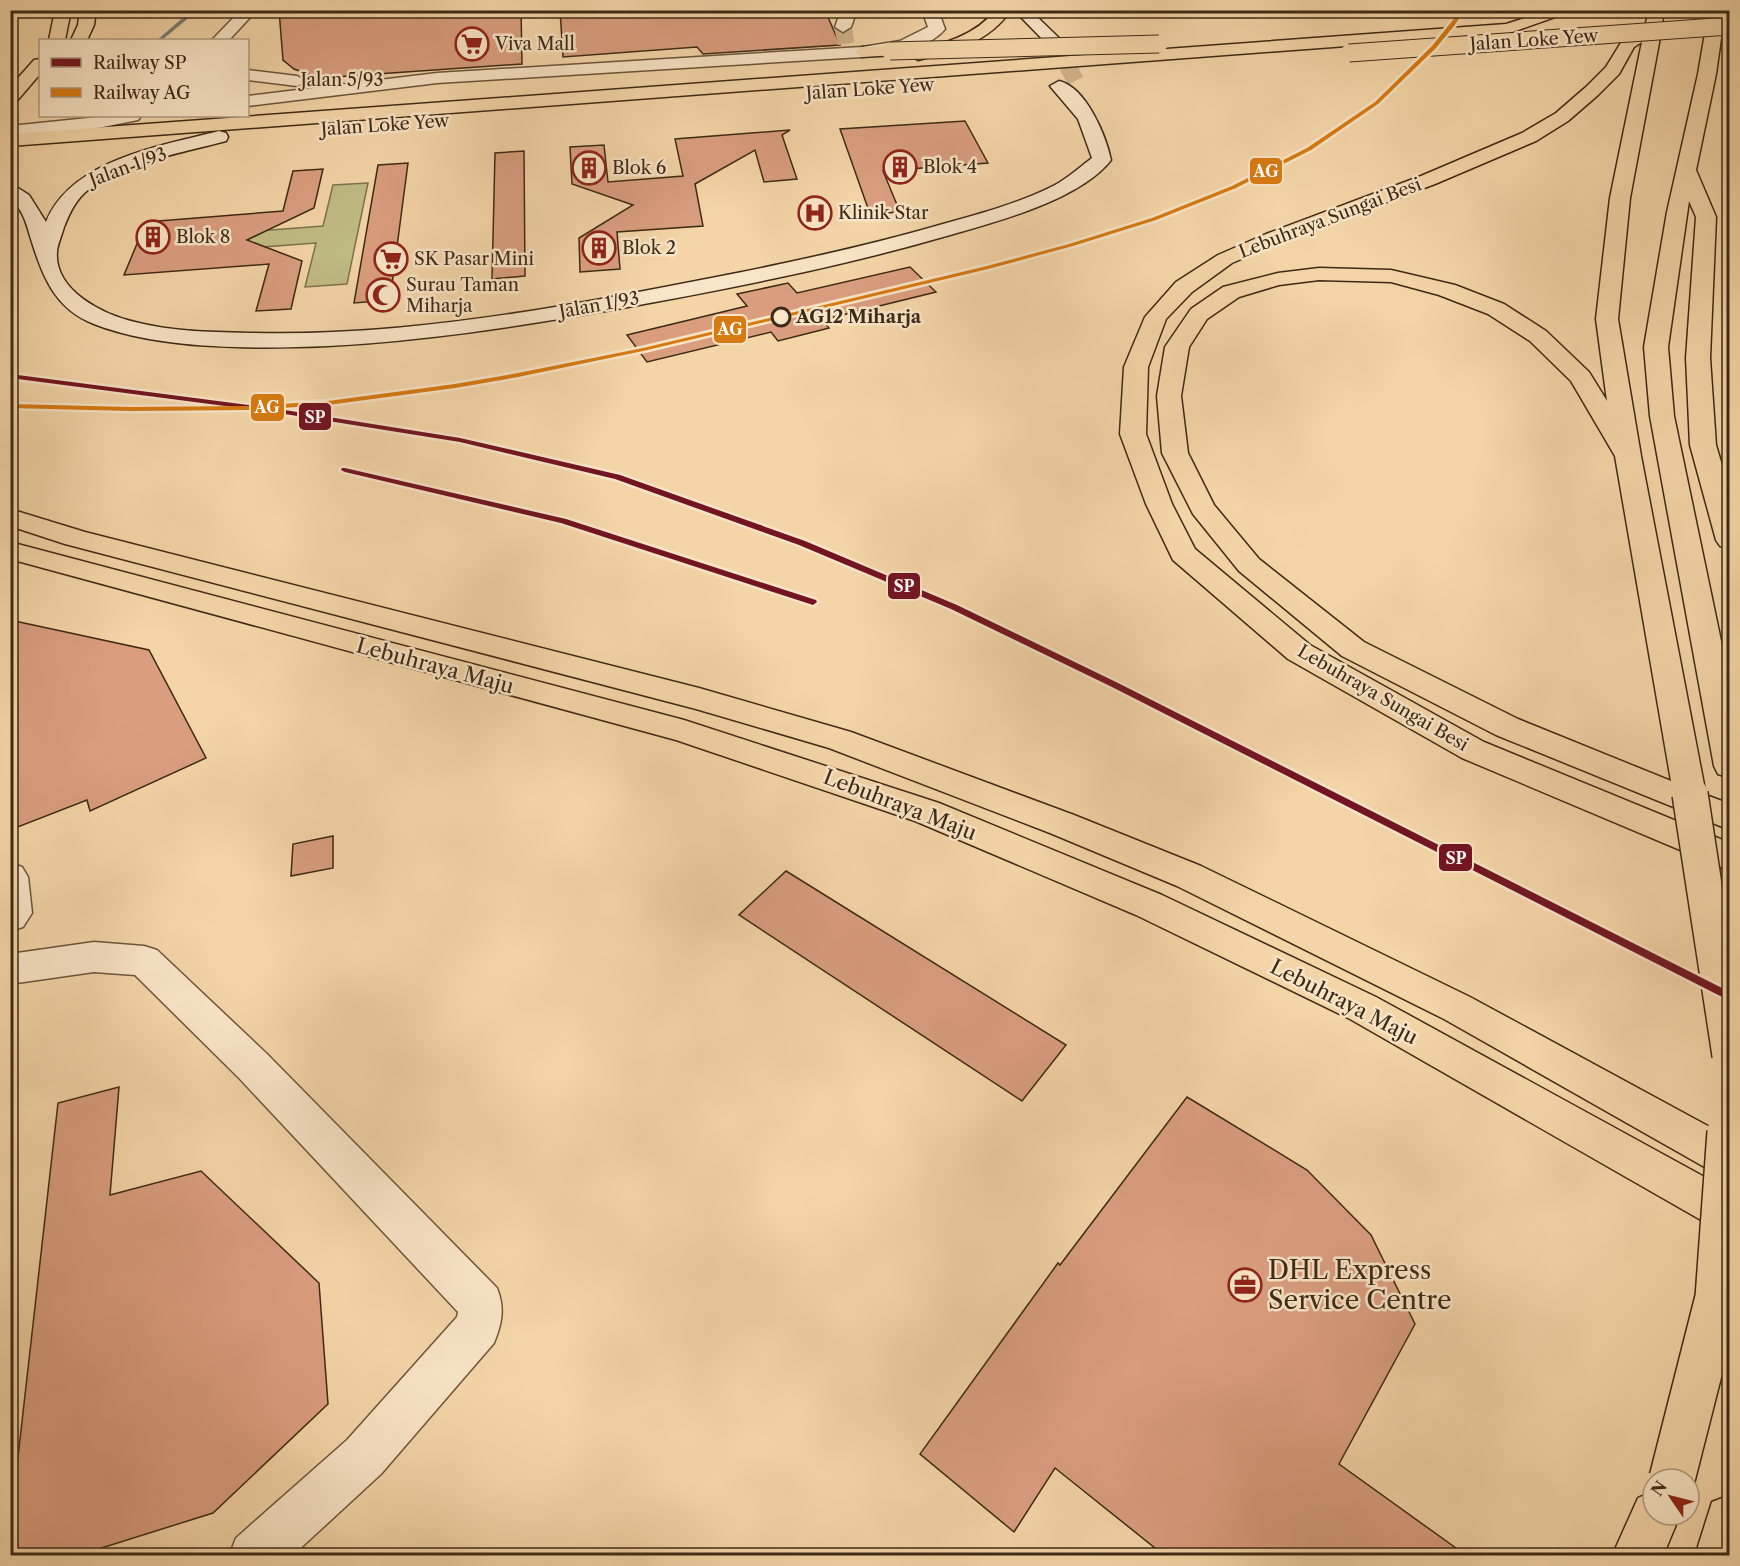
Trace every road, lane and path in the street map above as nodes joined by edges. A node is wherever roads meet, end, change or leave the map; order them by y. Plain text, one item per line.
1 (63, 10) edge
2 (88, 10) edge
3 (250, 10) edge
4 (849, 10) tunnel mouth
5 (884, 10) edge
6 (892, 10) edge
7 (930, 10) edge
8 (1004, 10) edge
9 (1021, 10) edge
10 (1568, 10) edge
11 (1717, 10) edge
12 (1730, 14) edge
13 (234, 18) edge
14 (1655, 19) edge
15 (1730, 26) edge
16 (843, 27) tunnel mouth
17 (1036, 27) junction
18 (1507, 29) junction
19 (57, 39) edge
20 (79, 39) edge
21 (221, 39) edge
22 (1365, 40) junction
23 (1055, 43) tunnel mouth
24 (1035, 45) tunnel mouth
25 (853, 50) junction
26 (39, 66) edge
27 (249, 75) edge
28 (437, 78) junction
29 (1059, 86) tunnel mouth
30 (659, 91) junction
31 (249, 101) edge
32 (18, 103) edge
33 (127, 117) edge
34 (10, 122) edge
35 (10, 132) edge
36 (219, 137) junction
37 (10, 140) edge
38 (10, 154) edge
39 (1686, 169) junction
40 (10, 189) edge
41 (45, 256) junction
42 (1628, 456) junction
43 (10, 517) edge
44 (1730, 540) edge
45 (10, 550) edge
46 (1730, 766) edge
47 (1730, 818) edge
48 (1730, 858) edge
49 (10, 877) edge
50 (10, 917) edge
51 (10, 969) edge
52 (1730, 1055) edge
53 (1730, 1132) edge
54 (1730, 1160) edge
55 (1730, 1214) edge
56 (1677, 1467) edge
57 (1730, 1520) edge
58 (1650, 1527) edge
59 (254, 1556) edge
60 (1637, 1556) edge
61 (1720, 1556) edge

1 - 19 highway
2 - 20 highway
3 - 13 street
4 - 16 street
5 - 6 street
7 - 25 street
8 - 30 highway
9 - 17 street
10 - 18 highway
11 - 39 highway
12 - 18 highway, Jalan Loke Yew
13 - 21 street
14 - 42 highway
14 - 48 highway, Lebuhraya Sungai Besi
15 - 36 highway, Jalan Loke Yew, bridge
17 - 23 street
17 - 24 street
18 - 22 highway, Jalan Loke Yew
22 - 25 highway, bridge
22 - 30 highway, Jalan Loke Yew
25 - 28 street
26 - 32 highway
27 - 28 street, Jalan 5/93
28 - 31 street
29 - 41 street, Jalan 1/93
30 - 37 highway, Jalan Loke Yew
32 - 34 highway
33 - 35 street
36 - 38 highway, Jalan Loke Yew
36 - 41 street, Jalan 1/93
39 - 44 highway
39 - 46 highway
40 - 41 street, Jalan 1/93
42 - 47 highway
42 - 52 highway, bridge
43 - 54 highway, Lebuhraya Maju
45 - 55 highway, Lebuhraya Maju
49 - 50 street
51 - 59 street
53 - 56 highway, bridge
57 - 61 highway
58 - 60 highway

